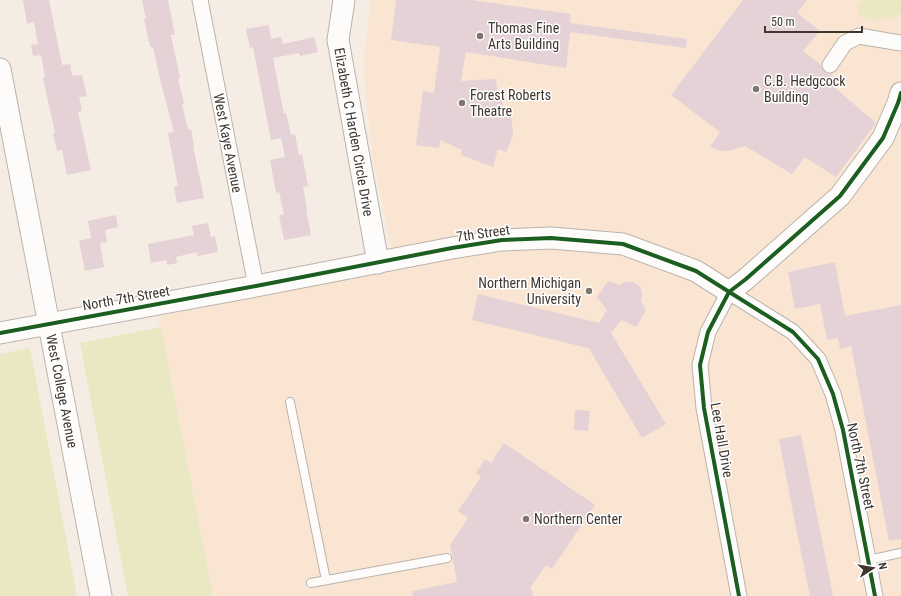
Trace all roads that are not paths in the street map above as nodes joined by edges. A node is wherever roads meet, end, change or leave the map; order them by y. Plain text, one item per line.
1 (200, 0) edge
2 (344, 0) edge
3 (901, 43) edge
4 (830, 65) dead end
5 (0, 68) edge
6 (901, 93) edge
7 (378, 263) junction
8 (256, 286) junction
9 (729, 292) junction
10 (48, 323) junction
11 (0, 333) edge
12 (290, 402) dead end
13 (901, 553) edge
14 (447, 558) dead end
15 (868, 560) junction
16 (326, 580) junction
17 (311, 583) dead end
18 (101, 596) edge
19 (739, 596) edge
20 (875, 596) edge

1 - 8 street, West Kaye Avenue
2 - 7 street, Elizabeth C Harden Circle Drive
3 - 4 street
5 - 10 street, West College Avenue
6 - 9 street
7 - 8 street, 7th Street
7 - 9 street, 7th Street
8 - 10 street, North 7th Street
9 - 15 street, North 7th Street
9 - 19 street, Lee Hall Drive
10 - 11 street, North 7th Street
10 - 18 street, West College Avenue
12 - 16 lane
13 - 15 lane
14 - 16 lane
15 - 20 street, North 7th Street
16 - 17 lane

